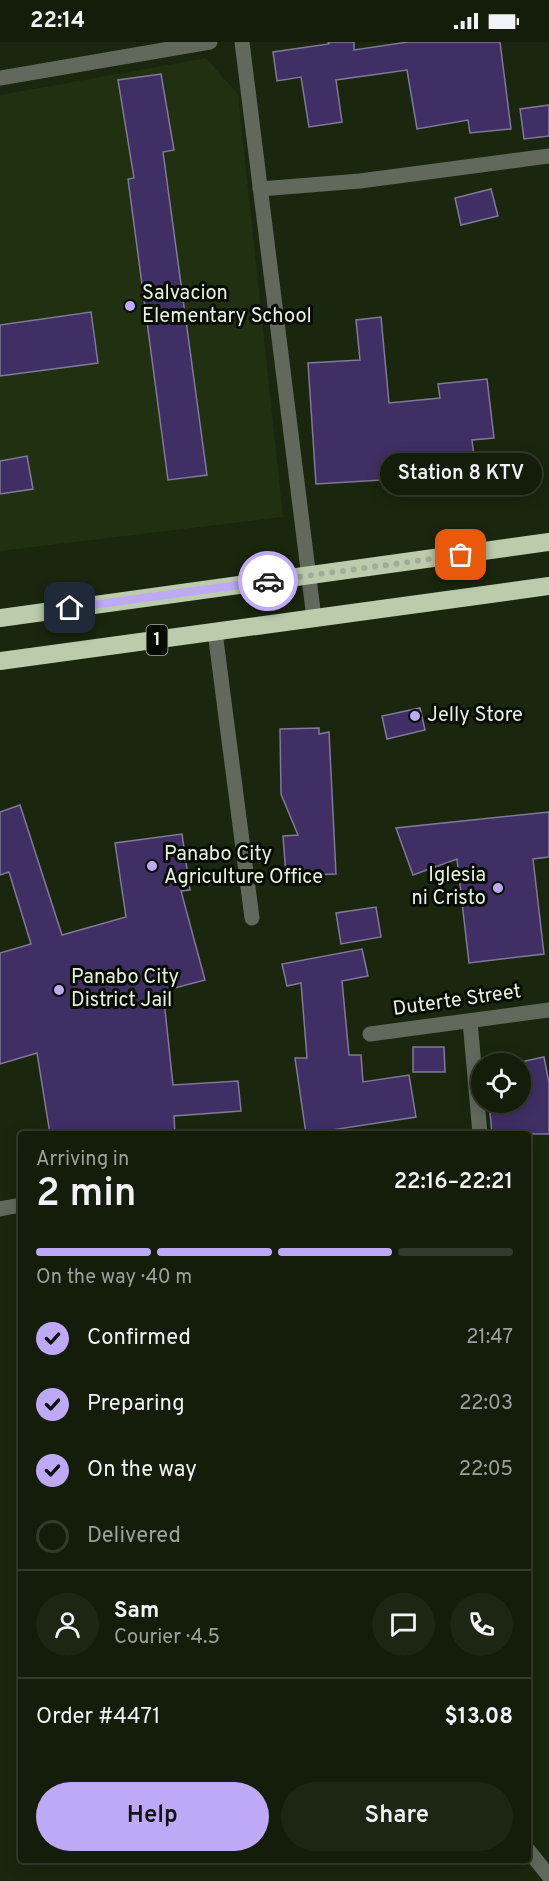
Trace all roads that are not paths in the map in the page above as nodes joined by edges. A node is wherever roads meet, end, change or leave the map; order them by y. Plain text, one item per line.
1 (210, 42) edge
2 (242, 42) edge
3 (0, 78) edge
4 (549, 156) edge
5 (260, 189) junction
6 (549, 542) edge
7 (308, 576) junction
8 (549, 586) edge
9 (0, 618) edge
10 (314, 618) junction
11 (215, 632) junction
12 (0, 661) edge
13 (252, 918) dead end
14 (549, 1010) edge
15 (470, 1021) junction
16 (370, 1034) dead end
17 (480, 1131) edge
18 (18, 1206) edge
19 (0, 1209) edge
20 (531, 1854) edge
21 (549, 1876) edge

1 - 3 street
2 - 5 street
4 - 5 street
5 - 7 street
6 - 7 highway, 1
7 - 9 highway, 1
7 - 10 street
8 - 10 highway, 1
10 - 11 highway, 1
11 - 12 highway, 1
11 - 13 street
14 - 15 street, Duterte Street
15 - 16 street, Duterte Street
15 - 17 street
18 - 19 street
20 - 21 street

